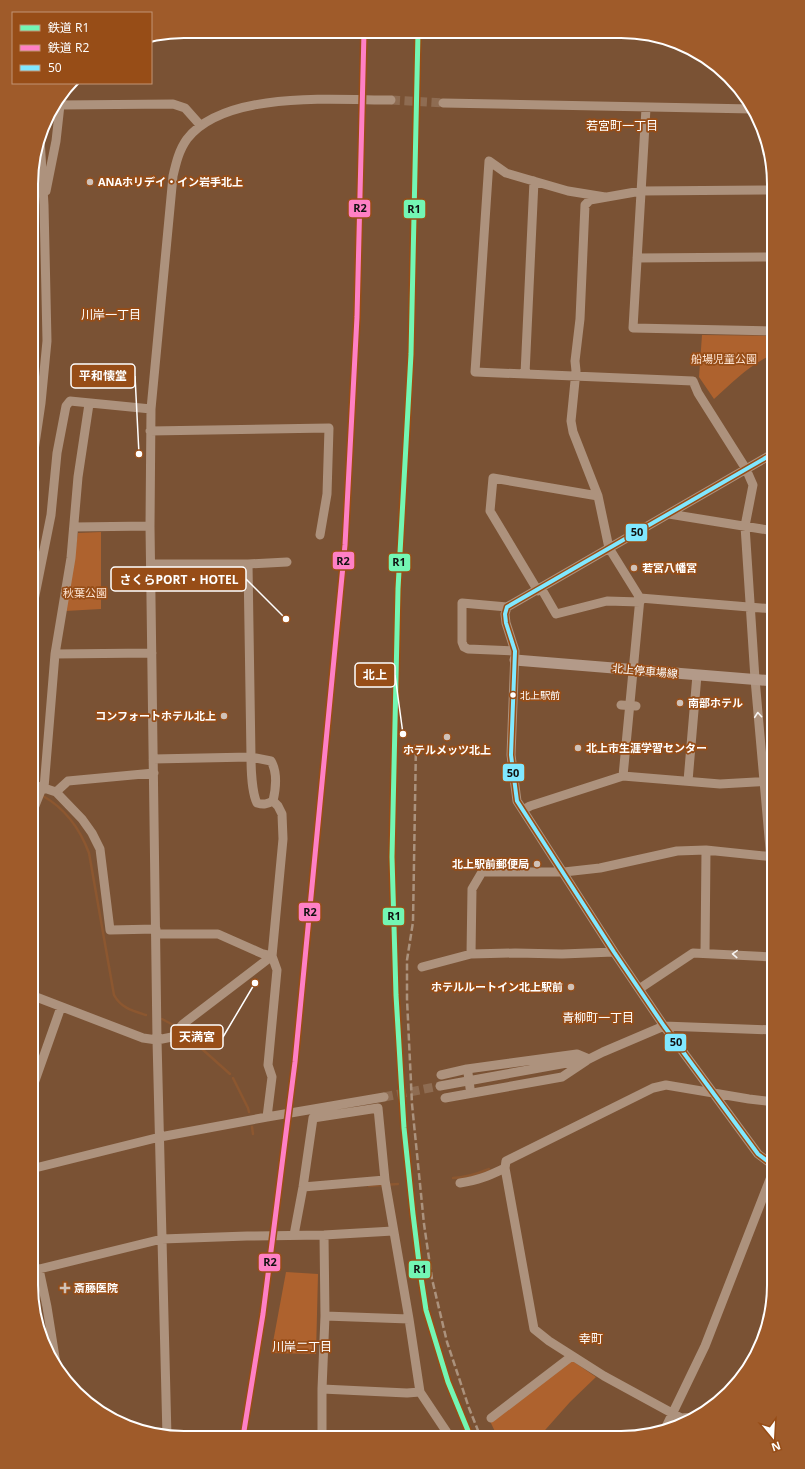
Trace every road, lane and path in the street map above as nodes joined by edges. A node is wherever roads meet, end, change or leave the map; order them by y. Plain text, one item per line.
1 (391, 100) tunnel mouth
2 (443, 103) tunnel mouth
3 (62, 105) edge
4 (60, 108) edge
5 (646, 108) junction
6 (746, 109) edge
7 (201, 126) junction
8 (41, 155) edge
9 (534, 181) junction
10 (767, 190) edge
11 (641, 191) junction
12 (605, 198) junction
13 (44, 205) junction
14 (767, 257) edge
15 (637, 258) junction
16 (767, 331) edge
17 (525, 374) junction
18 (576, 377) junction
19 (89, 404) junction
20 (151, 409) junction
21 (38, 423) edge
22 (150, 431) junction
23 (767, 457) edge
24 (746, 469) junction
25 (598, 496) junction
26 (669, 514) junction
27 (150, 526) junction
28 (745, 526) junction
29 (74, 527) junction
30 (767, 530) edge
31 (320, 535) dead end
32 (609, 548) junction
33 (287, 562) dead end
34 (151, 564) junction
35 (248, 564) junction
36 (38, 578) edge
37 (539, 590) junction
38 (640, 600) junction
39 (750, 606) junction
40 (507, 608) junction
41 (767, 608) edge
42 (152, 653) junction
43 (55, 654) junction
44 (515, 656) junction
45 (633, 670) junction
46 (697, 675) junction
47 (755, 679) junction
48 (767, 680) edge
49 (621, 705) dead end
50 (636, 706) dead end
51 (251, 757) junction
52 (153, 759) junction
53 (154, 773) junction
54 (623, 776) junction
55 (688, 781) junction
56 (764, 781) junction
57 (38, 786) edge
58 (56, 792) junction
59 (38, 798) edge
60 (273, 800) junction
61 (523, 810) junction
62 (767, 810) edge
63 (706, 850) junction
64 (767, 856) edge
65 (564, 872) junction
66 (156, 931) junction
67 (614, 952) junction
68 (705, 953) junction
69 (471, 954) junction
70 (272, 956) junction
71 (767, 957) edge
72 (422, 967) dead end
73 (639, 989) junction
74 (38, 999) edge
75 (61, 1007) junction
76 (664, 1026) junction
77 (767, 1030) edge
78 (158, 1040) junction
79 (589, 1059) junction
80 (468, 1071) junction
81 (38, 1072) edge
82 (441, 1075) tunnel mouth
83 (440, 1086) tunnel mouth
84 (471, 1091) junction
85 (712, 1093) junction
86 (384, 1096) tunnel mouth
87 (445, 1098) dead end
88 (767, 1101) edge
89 (267, 1117) junction
90 (160, 1138) junction
91 (767, 1161) edge
92 (38, 1167) edge
93 (505, 1168) junction
94 (385, 1180) junction
95 (460, 1183) dead end
96 (303, 1187) junction
97 (767, 1187) edge
98 (393, 1231) junction
99 (294, 1235) junction
100 (324, 1235) junction
101 (162, 1239) junction
102 (38, 1269) edge
103 (38, 1279) edge
104 (325, 1316) junction
105 (409, 1319) junction
106 (54, 1352) edge
107 (572, 1356) junction
108 (322, 1389) junction
109 (420, 1392) junction
110 (673, 1413) junction
111 (490, 1418) dead end
112 (682, 1418) edge
113 (668, 1423) edge
114 (167, 1430) edge
115 (322, 1431) edge
116 (445, 1431) edge

1 - 7 street
2 - 5 street
3 - 7 street
4 - 13 street
5 - 6 street
5 - 11 street
7 - 20 street
8 - 13 street
9 - 12 street
9 - 17 street
9 - 17 street
10 - 11 street
11 - 12 street
11 - 15 street
12 - 18 street
13 - 21 street
14 - 15 street
15 - 16 street
17 - 18 street
18 - 24 street
18 - 25 street
19 - 20 street
19 - 29 street
19 - 36 street
20 - 22 street
22 - 27 street
22 - 31 street
23 - 24 street
24 - 26 street
24 - 28 street
25 - 32 street
25 - 37 street
26 - 28 street
26 - 32 street
27 - 29 street
27 - 34 street
28 - 30 street
28 - 39 street
29 - 43 street
32 - 37 street
32 - 38 street
33 - 35 street
34 - 35 street
34 - 42 street
35 - 51 street
37 - 38 street
37 - 40 street
38 - 39 street
38 - 45 street
39 - 41 street
39 - 47 street
40 - 44 street
40 - 44 street
42 - 43 street
42 - 52 street
43 - 58 street
44 - 45 main road, 北上停車場線
44 - 61 street
45 - 46 main road, 北上停車場線
45 - 54 street
46 - 47 main road, 北上停車場線
46 - 55 street
47 - 48 main road, 北上停車場線
56 -> 47 street
49 - 50 street, bridge
51 - 52 street
51 - 60 street
51 - 60 street
52 - 53 street
53 - 58 street
53 - 66 street
54 - 55 street
54 - 61 street
55 - 56 street
56 - 62 street
57 - 59 street
58 - 66 street
60 - 70 street
61 - 65 street
63 - 64 street
63 - 65 street
63 - 68 street
65 - 67 street
65 - 69 street
66 - 70 street
66 - 78 street
67 - 69 street
67 - 73 street
71 -> 68 street
68 - 73 street
69 - 72 street
70 - 78 street
70 - 89 street
73 - 76 street
74 - 75 street
75 - 78 street
75 - 81 street
76 - 77 street
76 - 79 street
76 - 85 street
78 - 90 street
79 - 80 street
79 - 83 street
79 - 84 street
80 - 82 street
80 - 84 street, bridge
84 - 87 street
85 - 88 street
85 - 91 street
85 - 93 street
86 - 89 street
89 - 90 street
90 - 92 street
90 - 101 street
93 - 95 street
93 - 107 street
94 - 96 street
94 - 96 street
94 - 98 street
96 - 99 street
97 - 110 street
98 - 100 street
98 - 105 street
99 - 100 street
99 - 101 street
100 - 104 street
101 - 102 street
101 - 114 street
103 - 106 street
104 - 105 street
104 - 108 street
105 - 109 street
107 - 110 street
107 - 111 street
108 - 109 street
108 - 115 street
109 - 116 street
110 - 112 street
110 - 113 street

